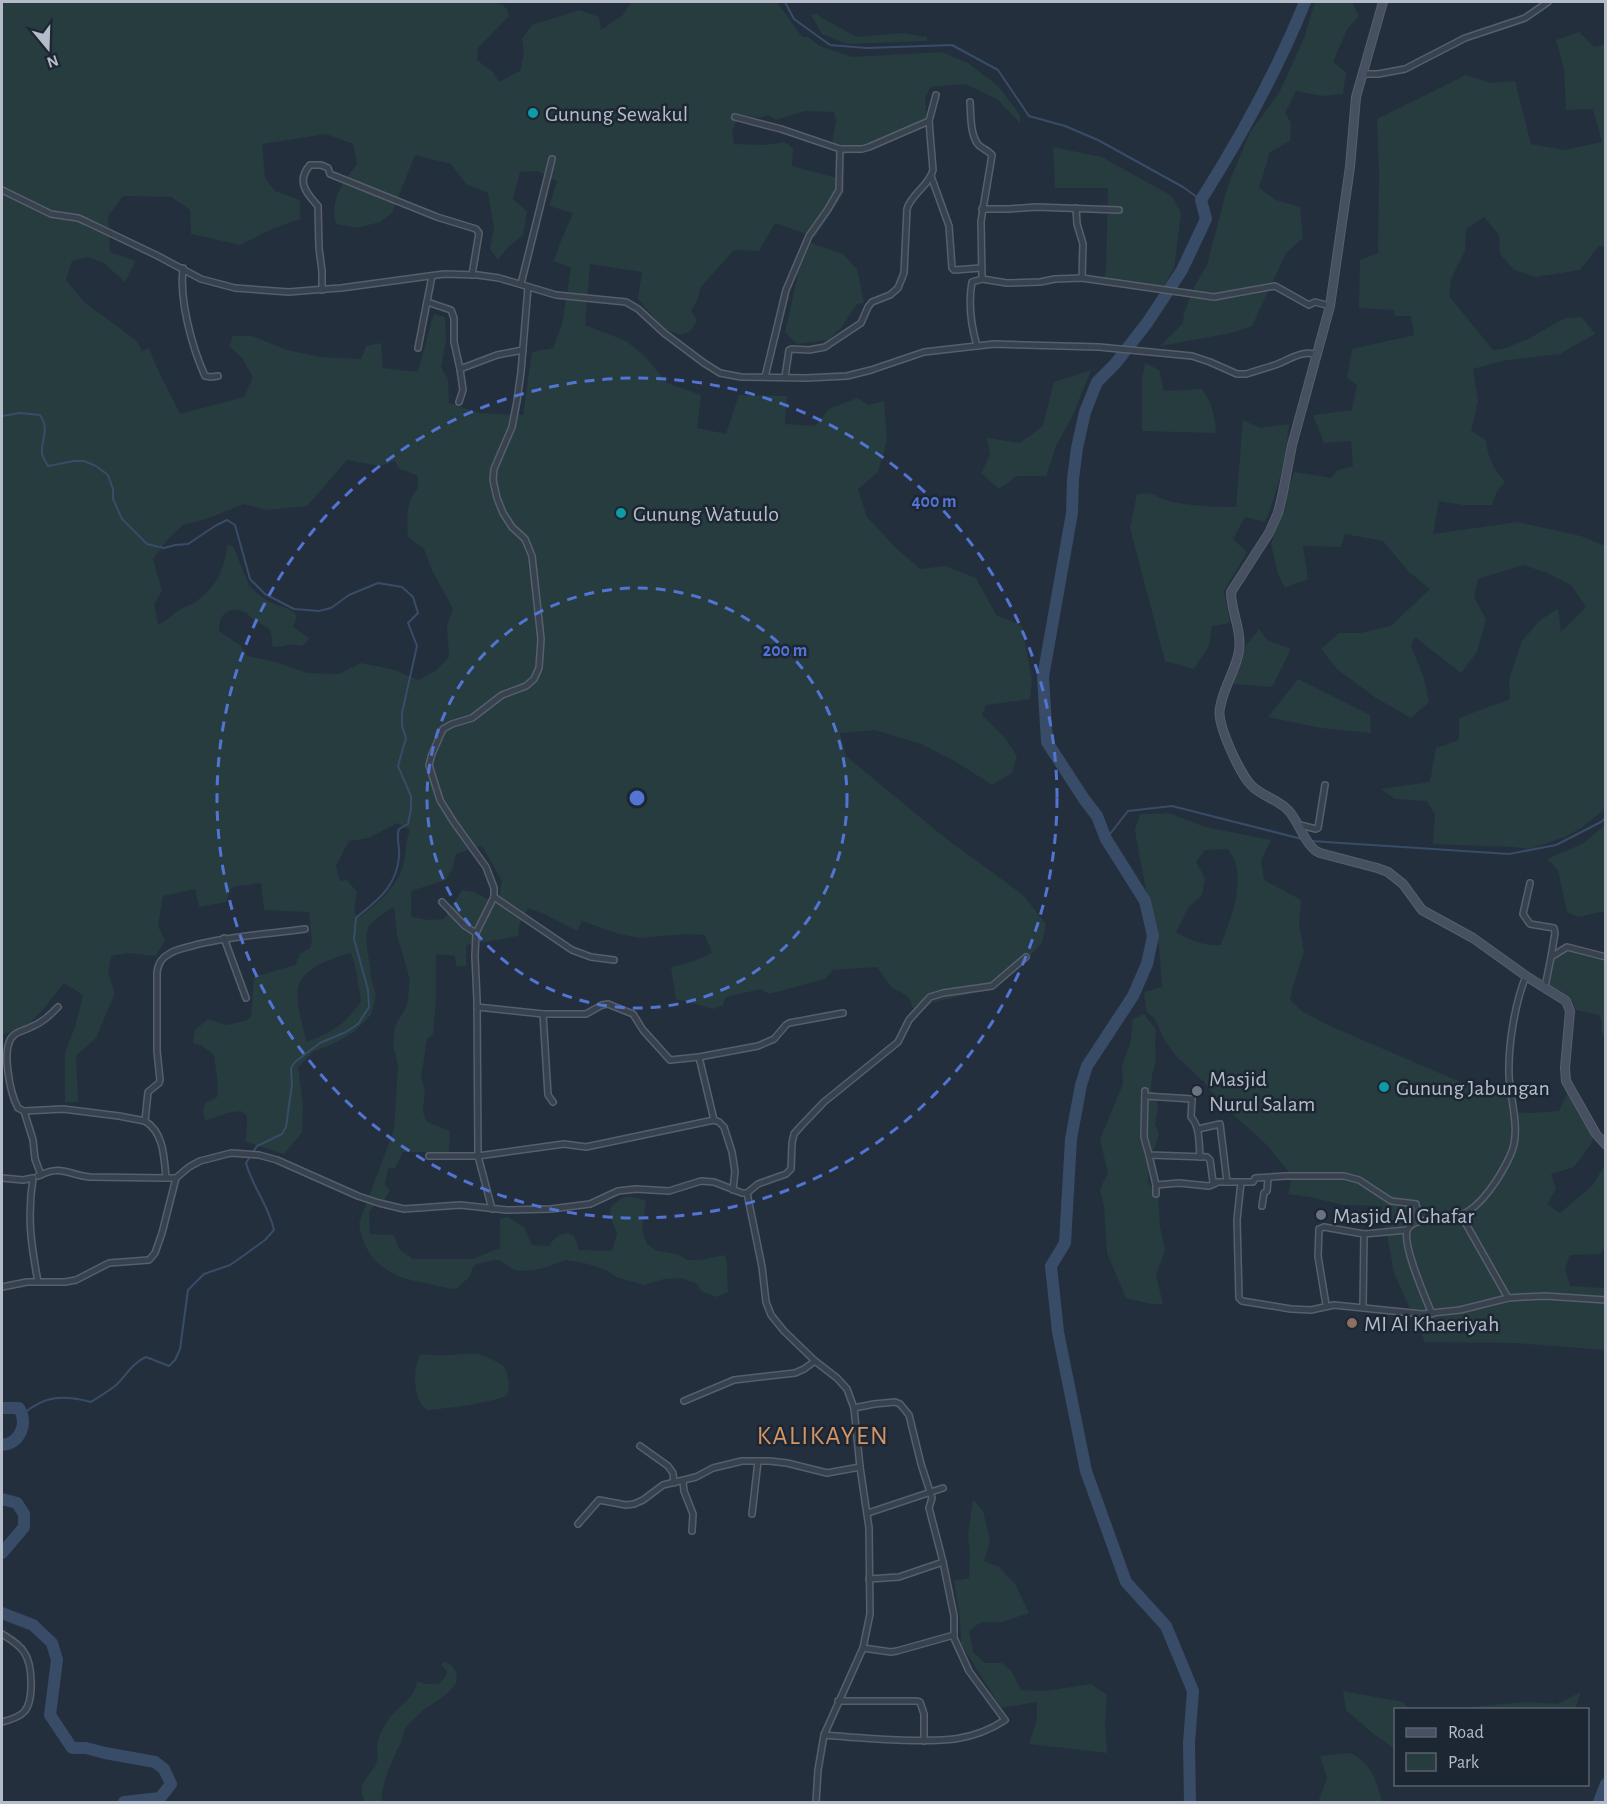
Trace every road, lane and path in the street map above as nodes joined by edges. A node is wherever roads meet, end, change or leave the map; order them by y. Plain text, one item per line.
1 (1383, 2) edge
2 (1548, 2) edge
3 (1362, 74) junction
4 (936, 94) dead end
5 (970, 102) dead end
6 (735, 117) dead end
7 (929, 122) junction
8 (840, 149) junction
9 (552, 159) dead end
10 (931, 176) junction
11 (2, 190) edge
12 (1076, 208) junction
13 (982, 209) junction
14 (1119, 210) dead end
15 (183, 268) junction
16 (981, 268) junction
17 (472, 275) junction
18 (432, 276) junction
19 (1082, 278) junction
20 (982, 279) junction
21 (521, 285) junction
22 (528, 287) junction
23 (322, 290) junction
24 (427, 302) junction
25 (1330, 306) junction
26 (977, 346) junction
27 (418, 348) dead end
28 (523, 350) junction
29 (1317, 355) junction
30 (460, 369) junction
31 (218, 376) dead end
32 (765, 377) junction
33 (785, 377) junction
34 (459, 402) dead end
35 (1325, 785) dead end
36 (1301, 828) junction
37 (1530, 883) dead end
38 (494, 897) junction
39 (442, 902) dead end
40 (305, 929) dead end
41 (476, 933) junction
42 (224, 938) junction
43 (1026, 957) dead end
44 (1551, 957) junction
45 (1605, 957) edge
46 (614, 960) dead end
47 (1526, 976) junction
48 (1545, 987) junction
49 (246, 998) dead end
50 (58, 1007) dead end
51 (477, 1007) junction
52 (843, 1013) dead end
53 (543, 1014) junction
54 (699, 1057) junction
55 (553, 1101) dead end
56 (24, 1111) junction
57 (714, 1120) junction
58 (145, 1121) junction
59 (1198, 1129) junction
60 (1605, 1145) edge
61 (1149, 1155) junction
62 (429, 1156) dead end
63 (478, 1156) junction
64 (1200, 1157) junction
65 (40, 1175) junction
66 (2, 1178) edge
67 (33, 1178) junction
68 (166, 1178) junction
69 (176, 1178) junction
70 (1268, 1178) junction
71 (1227, 1182) junction
72 (1241, 1182) junction
73 (1215, 1183) junction
74 (1156, 1185) junction
75 (733, 1190) junction
76 (747, 1193) junction
77 (1156, 1194) dead end
78 (1262, 1206) dead end
79 (492, 1209) junction
80 (1461, 1215) junction
81 (1415, 1222) junction
82 (1407, 1230) junction
83 (1364, 1234) junction
84 (38, 1282) junction
85 (2, 1287) edge
86 (1508, 1298) junction
87 (1605, 1300) edge
88 (1326, 1305) junction
89 (1363, 1307) junction
90 (1432, 1314) junction
91 (815, 1361) junction
92 (684, 1401) dead end
93 (854, 1408) junction
94 (640, 1446) dead end
95 (758, 1461) junction
96 (860, 1467) junction
97 (683, 1482) junction
98 (674, 1483) junction
99 (943, 1488) dead end
100 (931, 1492) junction
101 (868, 1513) junction
102 (752, 1514) dead end
103 (578, 1524) dead end
104 (692, 1531) dead end
105 (943, 1562) junction
106 (870, 1580) junction
107 (2, 1634) edge
108 (954, 1635) junction
109 (863, 1648) junction
110 (838, 1701) junction
111 (2, 1722) edge
112 (824, 1735) junction
113 (924, 1741) junction
114 (816, 1803) edge

1 - 3 street
2 - 3 street
3 - 25 street
4 - 7 street
5 - 13 street
6 - 8 street
7 - 8 street
7 - 10 street
8 - 32 street
9 - 21 street
10 - 16 street
10 - 33 street
11 - 15 street
12 - 13 street
12 - 14 street
12 - 19 street
13 - 16 street
15 - 23 street
15 - 31 street
16 - 20 street
17 - 18 street
17 - 21 street
17 - 23 street
18 - 23 street
18 - 24 street
19 - 20 street
19 - 25 street
20 - 26 street
21 - 22 street
22 - 28 street
22 - 32 street
24 - 27 street
24 - 30 street
25 - 29 street
26 - 29 street
26 - 33 street
28 - 30 street
28 - 38 street
29 - 36 street
30 - 34 street
32 - 33 street
35 - 36 street
36 - 47 street
37 - 44 street
38 - 41 street
38 - 46 street
39 - 41 street
40 - 42 street
41 - 51 street
42 - 49 street
42 - 58 street
43 - 76 street
44 - 45 street
44 - 48 street
47 - 48 street
47 - 80 street
48 - 60 street
50 - 56 street
51 - 53 street
51 - 63 street
52 - 54 street
53 - 54 street
53 - 55 street
54 - 57 street
56 - 58 street
56 - 65 street
57 - 63 street
57 - 75 street
58 - 68 street
59 - 61 street
59 - 64 street
59 - 71 street
61 - 64 street
61 - 74 street
62 - 63 street
63 - 79 street
64 - 73 street
65 - 67 street
65 - 68 street
66 - 67 street
67 - 84 street
68 - 69 street
69 - 79 street
69 - 84 street
70 - 72 street
70 - 78 street
70 - 81 street
71 - 72 street
71 - 73 street
72 - 88 street
73 - 74 street
74 - 77 street
75 - 76 street
75 - 79 street
76 - 91 street
80 - 81 street
80 - 86 street
81 - 82 street
82 - 83 street
82 - 90 street
83 - 88 street
83 - 89 street
84 - 85 street
86 - 87 street
86 - 90 street
88 - 89 street
89 - 90 street
91 - 92 street
91 - 93 street
93 - 96 street
93 - 100 street
94 - 98 street
95 - 96 street
95 - 97 street
95 - 102 street
96 - 101 street
97 - 98 street
97 - 104 street
98 - 103 street
99 - 100 street
100 - 101 street
100 - 105 street
101 - 106 street
105 - 106 street
105 - 108 street
106 - 109 street
107 - 111 street
108 - 109 street
108 - 113 street
109 - 110 street
110 - 112 street
110 - 113 street
112 - 113 street
112 - 114 street

